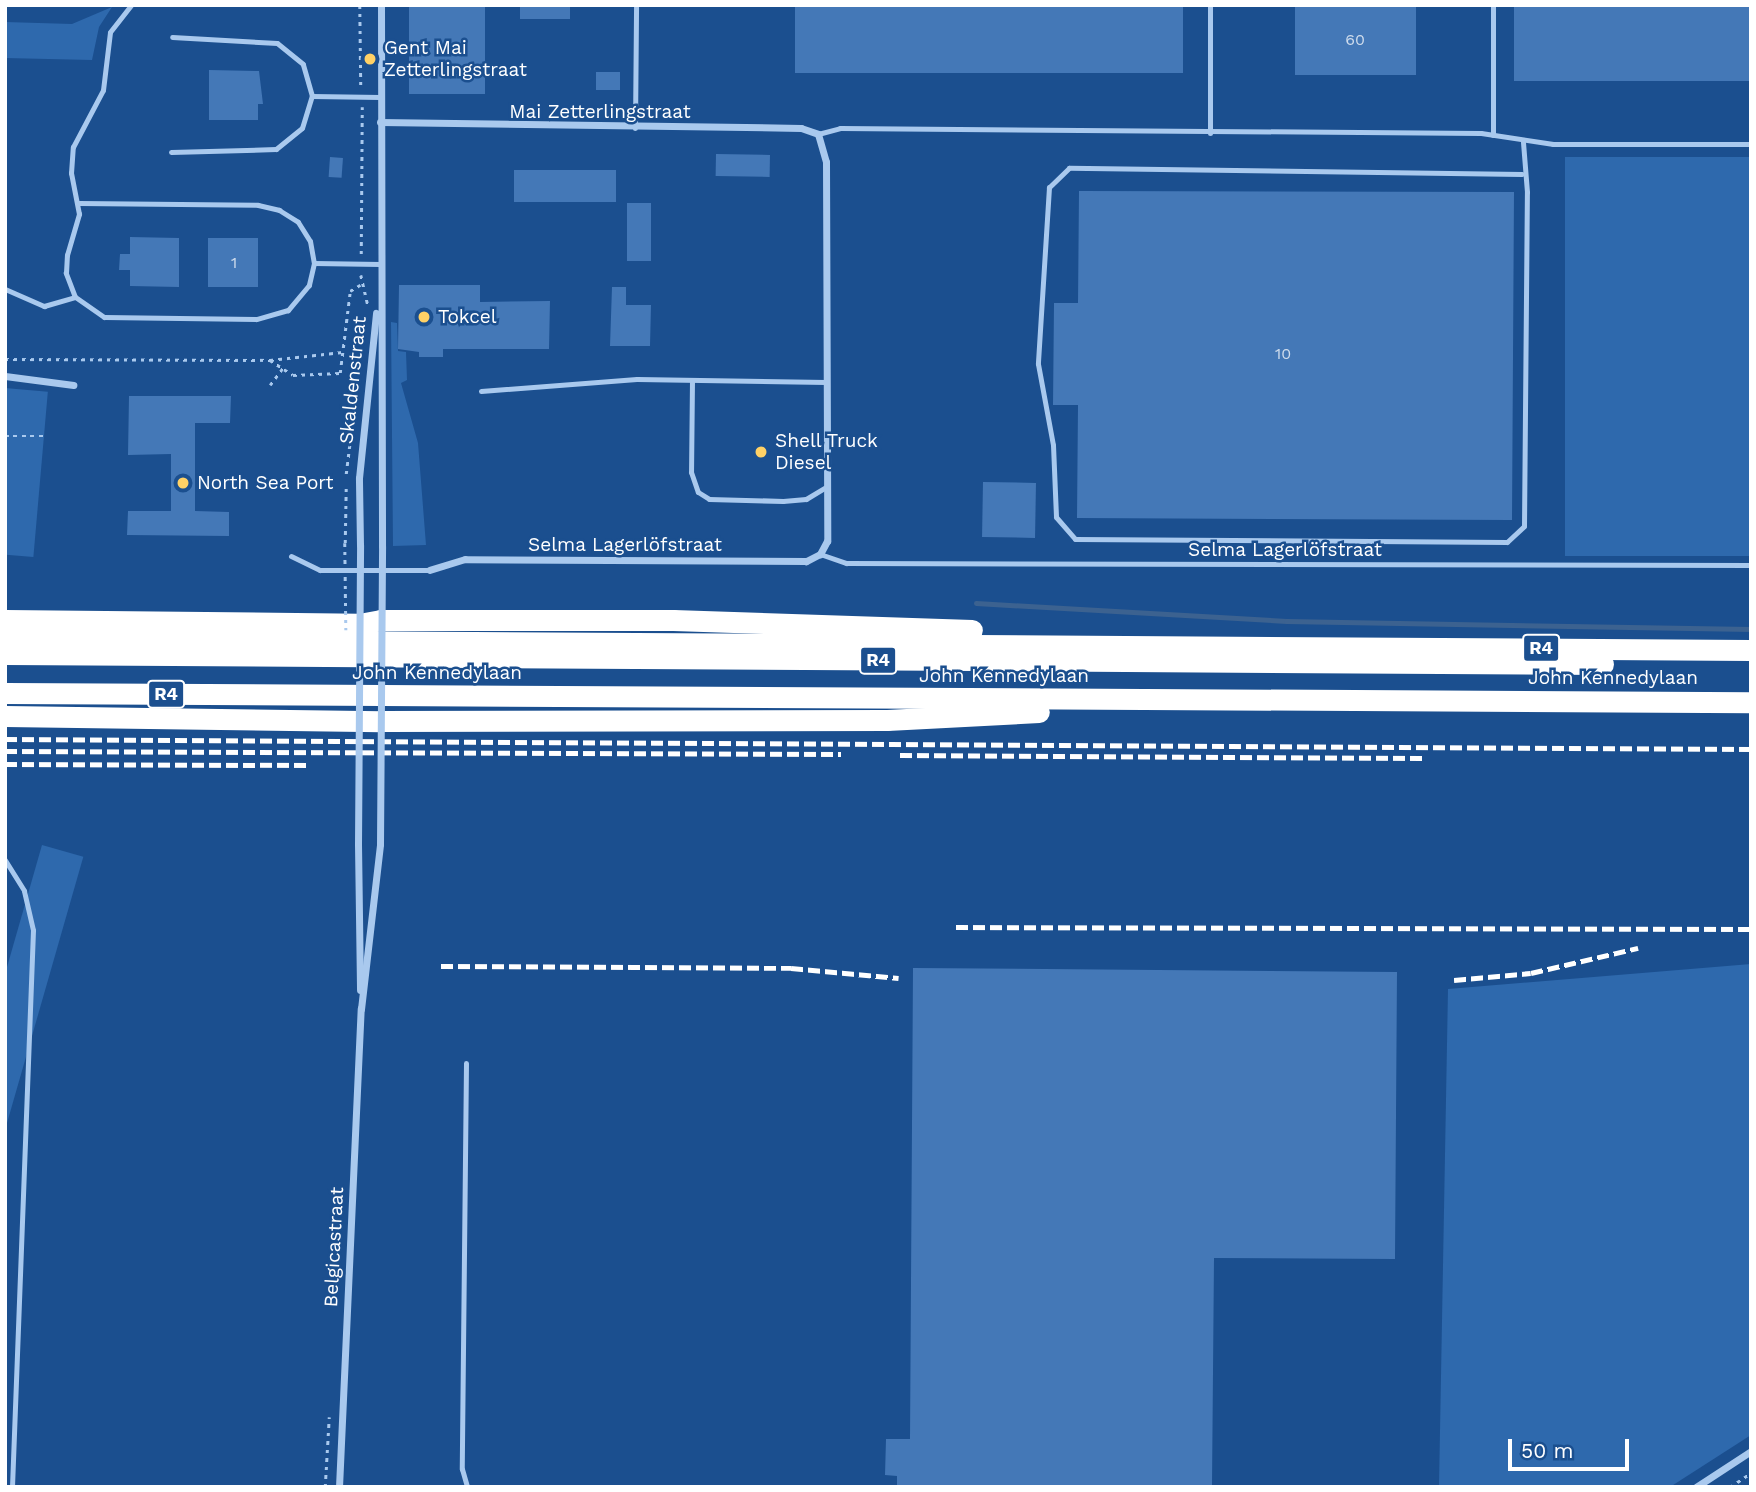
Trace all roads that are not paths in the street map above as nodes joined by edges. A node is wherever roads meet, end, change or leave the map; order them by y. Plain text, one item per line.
1 (131, 5) edge
2 (381, 5) edge
3 (636, 5) edge
4 (1210, 5) edge
5 (1493, 5) edge
6 (172, 37) dead end
7 (312, 96) junction
8 (380, 97) junction
9 (380, 122) junction
10 (635, 128) junction
11 (818, 134) junction
12 (1210, 134) junction
13 (1493, 135) junction
14 (1523, 142) junction
15 (1751, 144) edge
16 (171, 152) dead end
17 (1522, 174) junction
18 (79, 203) junction
19 (314, 263) junction
20 (380, 264) junction
21 (5, 289) edge
22 (75, 297) junction
23 (5, 376) edge
24 (692, 380) junction
25 (826, 382) junction
26 (72, 384) dead end
27 (481, 391) dead end
28 (826, 487) junction
29 (820, 554) junction
30 (291, 555) dead end
31 (1751, 565) edge
32 (430, 570) joint
33 (5, 620) edge
34 (381, 620) junction
35 (352, 624) junction
36 (5, 639) edge
37 (1331, 646) junction
38 (1751, 650) edge
39 (5, 654) edge
40 (1751, 664) edge
41 (5, 693) edge
42 (1173, 699) junction
43 (1751, 702) edge
44 (5, 716) edge
45 (359, 721) junction
46 (381, 721) junction
47 (6, 862) edge
48 (361, 1009) junction
49 (466, 1063) dead end
50 (1751, 1451) edge
51 (12, 1487) edge
52 (339, 1487) edge
53 (467, 1487) edge
54 (1696, 1487) edge

1 - 18 lane
2 - 8 street, Skaldenstraat
3 - 10 lane
4 - 12 lane
5 - 13 lane
6 - 7 lane
7 - 8 lane
7 - 16 lane
8 - 9 street, Skaldenstraat
9 - 10 street, Mai Zetterlingstraat
9 - 20 street, Skaldenstraat
10 - 11 street, Mai Zetterlingstraat
11 - 12 lane
11 - 25 street
12 - 13 lane
13 - 14 lane
14 - 15 lane
14 - 17 lane
17 - 17 lane
18 - 19 lane
18 - 22 lane
19 - 20 lane
19 - 22 lane
20 - 34 street, Skaldenstraat, bridge
20 - 35 street, Skaldenstraat, bridge
21 - 22 lane
23 - 26 street
24 - 25 lane
24 - 27 lane
24 - 28 lane
25 - 28 street
28 - 29 street
29 - 31 lane, Selma Lagerlöfstraat
29 - 32 street, Selma Lagerlöfstraat
30 - 32 lane
33 - 35 highway
34 - 35 highway
34 - 37 highway
34 - 46 street, Skaldenstraat, bridge
35 - 45 street, Skaldenstraat, bridge
36 - 37 highway, John Kennedylaan / R4
37 - 38 highway, John Kennedylaan / R4
39 - 40 highway, John Kennedylaan / R4
41 - 42 highway, John Kennedylaan / R4
42 - 43 highway, John Kennedylaan / R4
42 - 46 highway, R4
44 - 45 highway
45 - 46 highway
45 - 48 street, Belgicastraat, bridge
46 - 48 street, Belgicastraat, bridge
47 - 51 lane
48 - 52 street, Belgicastraat
49 - 53 lane
50 - 54 street

